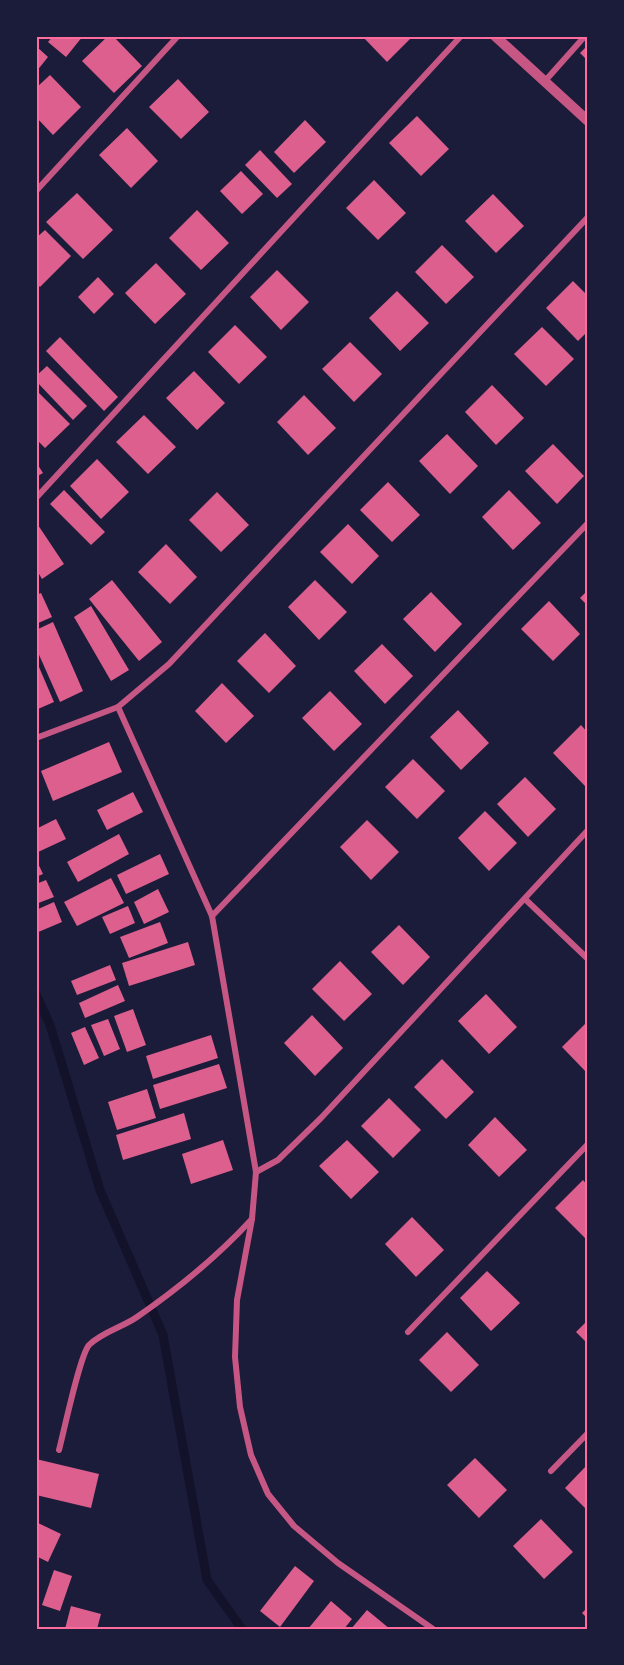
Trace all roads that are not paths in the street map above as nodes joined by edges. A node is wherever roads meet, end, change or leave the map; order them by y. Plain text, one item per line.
1 (178, 36) edge
2 (461, 36) edge
3 (495, 36) edge
4 (585, 36) edge
5 (545, 81) junction
6 (588, 121) edge
7 (36, 191) edge
8 (588, 217) edge
9 (36, 498) edge
10 (588, 523) edge
11 (118, 707) junction
12 (36, 738) edge
13 (588, 830) edge
14 (525, 899) junction
15 (213, 916) junction
16 (588, 959) edge
17 (588, 1144) edge
18 (256, 1172) junction
19 (252, 1219) junction
20 (408, 1332) dead end
21 (588, 1433) edge
22 (58, 1450) dead end
23 (551, 1471) dead end
24 (433, 1629) edge

1 - 7 street
2 - 9 street
3 - 5 street
4 - 5 street
5 - 6 street
8 - 11 street
10 - 15 street
11 - 12 street
11 - 15 street
13 - 14 street
14 - 16 street
14 - 18 street
15 - 18 street
17 - 20 street
18 - 19 street
19 - 22 street
19 - 24 street
21 - 23 street

